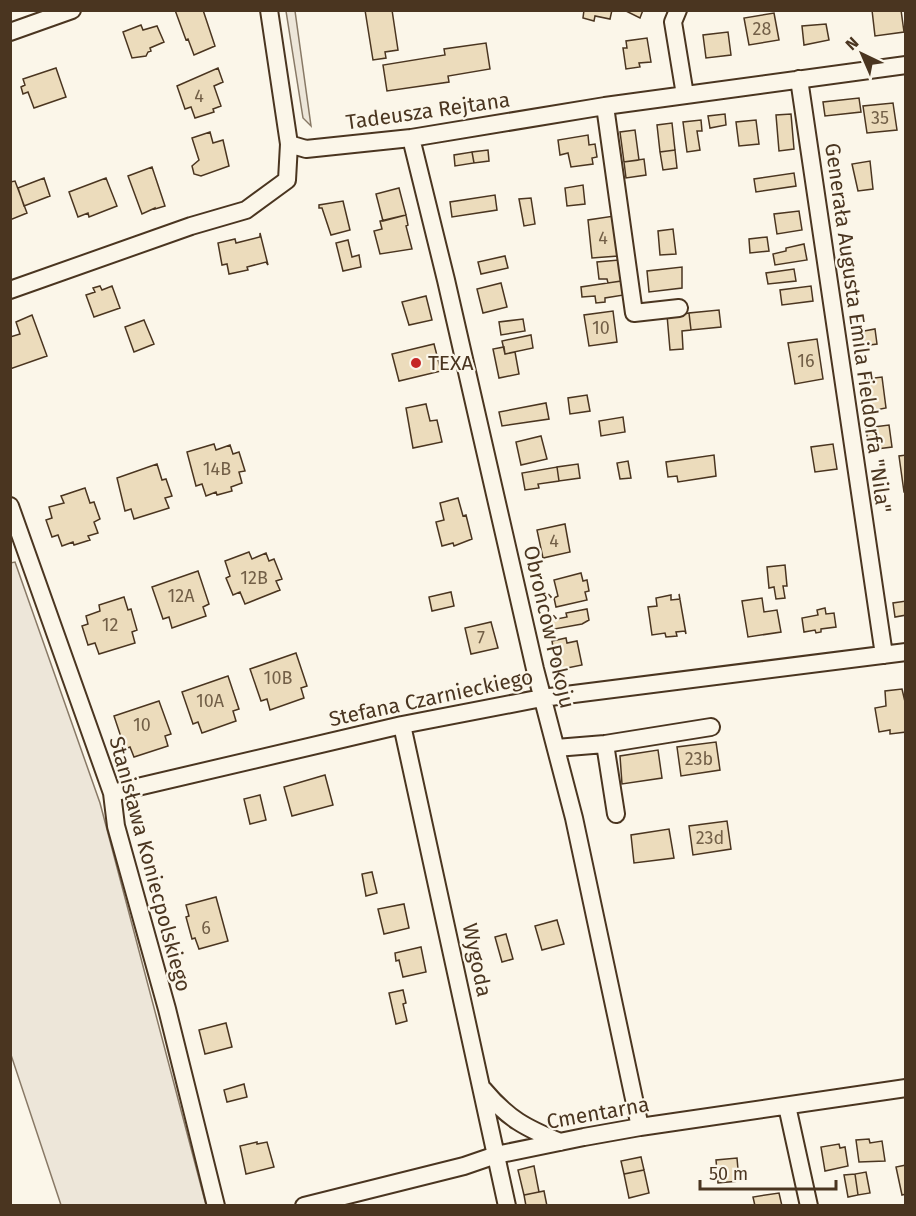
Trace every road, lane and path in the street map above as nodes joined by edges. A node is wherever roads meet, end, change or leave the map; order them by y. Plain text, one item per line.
1 (72, 10) edge
2 (269, 10) edge
3 (678, 10) edge
4 (10, 32) edge
5 (906, 65) edge
6 (799, 79) junction
7 (685, 95) junction
8 (605, 106) junction
9 (411, 138) junction
10 (289, 144) junction
11 (10, 290) edge
12 (679, 308) dead end
13 (10, 506) edge
14 (906, 652) edge
15 (884, 655) junction
16 (542, 698) junction
17 (402, 725) junction
18 (711, 727) dead end
19 (605, 744) junction
20 (556, 748) junction
21 (112, 793) junction
22 (616, 814) dead end
23 (482, 1088) junction
24 (906, 1088) edge
25 (788, 1106) junction
26 (640, 1127) junction
27 (560, 1142) junction
28 (496, 1155) junction
29 (216, 1206) edge
30 (304, 1206) edge
31 (507, 1206) edge
32 (809, 1206) edge

1 - 4 street
2 - 10 street
3 - 7 street
5 - 6 street, Tadeusza Rejtana
6 - 7 street, Tadeusza Rejtana
6 - 15 street, Generała Augusta Emila Fieldorfa "Nila"
7 - 8 street, Tadeusza Rejtana
8 - 9 street, Tadeusza Rejtana
8 - 12 street
9 - 10 street, Tadeusza Rejtana
9 - 16 street, Obrońców Pokoju
10 - 11 street
13 - 21 street, Stanisława Koniecpolskiego
14 - 15 street, Stefana Czarnieckiego
15 - 16 street, Stefana Czarnieckiego
16 - 17 street, Stefana Czarnieckiego
16 - 20 street, Obrońców Pokoju
17 - 21 street, Stefana Czarnieckiego
17 - 23 street, Wygoda
18 - 19 street
19 - 20 street
19 - 22 street
20 - 26 street, Obrońców Pokoju
21 - 29 street, Stanisława Koniecpolskiego
23 - 27 street
23 - 28 street, Wygoda
24 - 25 street, Cmentarna
25 - 26 street, Cmentarna
25 - 32 street
26 - 27 street, Cmentarna
27 - 28 street, Cmentarna
28 - 30 street, Cmentarna
28 - 31 street, Wygoda

